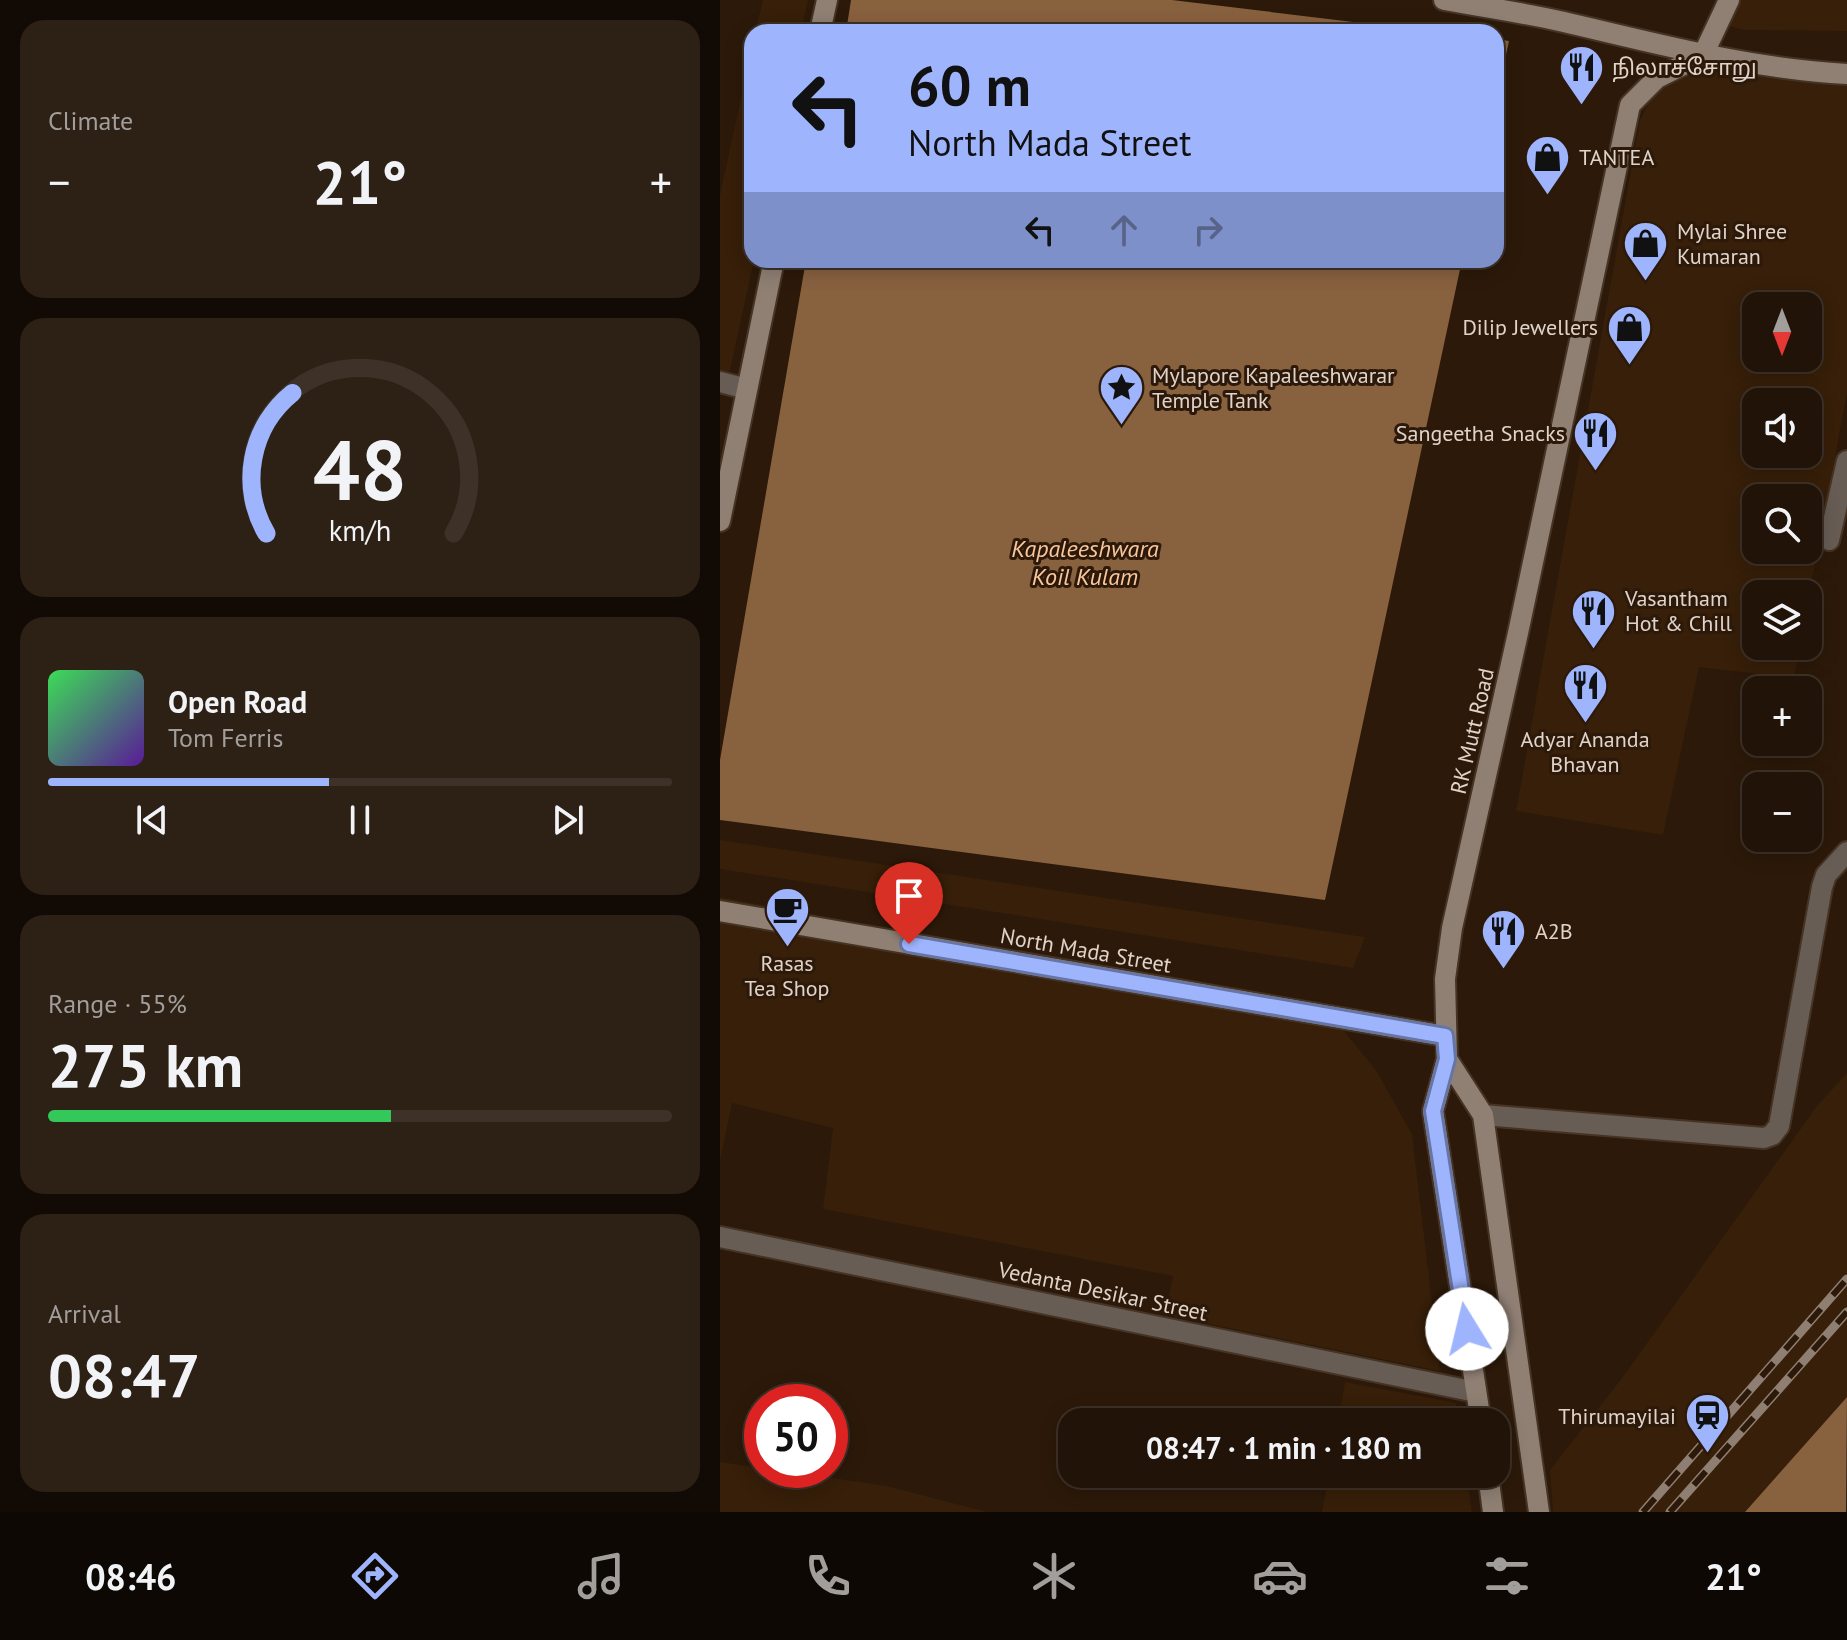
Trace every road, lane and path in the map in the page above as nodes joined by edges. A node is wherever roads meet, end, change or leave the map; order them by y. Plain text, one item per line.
1 (827, 0) edge
2 (1444, 0) edge
3 (1729, 0) edge
4 (822, 24) edge
5 (1703, 55) junction
6 (1847, 74) edge
7 (772, 268) edge
8 (720, 382) edge
9 (747, 389) junction
10 (1847, 461) edge
11 (720, 521) edge
12 (1829, 540) dead end
13 (1847, 852) edge
14 (720, 911) edge
15 (1445, 1036) junction
16 (1447, 1059) junction
17 (1483, 1115) junction
18 (720, 1237) edge
19 (1476, 1392) junction
20 (1479, 1408) edge
21 (1490, 1488) edge
22 (1493, 1512) edge
23 (1539, 1512) edge

1 - 4 main road
2 - 5 main road
3 - 5 main road
5 - 6 main road
5 - 15 main road, RK Mutt Road
7 - 9 main road
8 - 9 street
9 - 11 main road
10 - 12 street
13 - 17 street
14 - 15 main road, North Mada Street
15 - 16 main road, RK Mutt Road
16 - 17 main road, RK Mutt Road
16 - 19 main road
17 - 23 main road, RK Mutt Road
18 - 19 street, Vedanta Desikar Street
19 - 20 main road
21 - 22 main road

